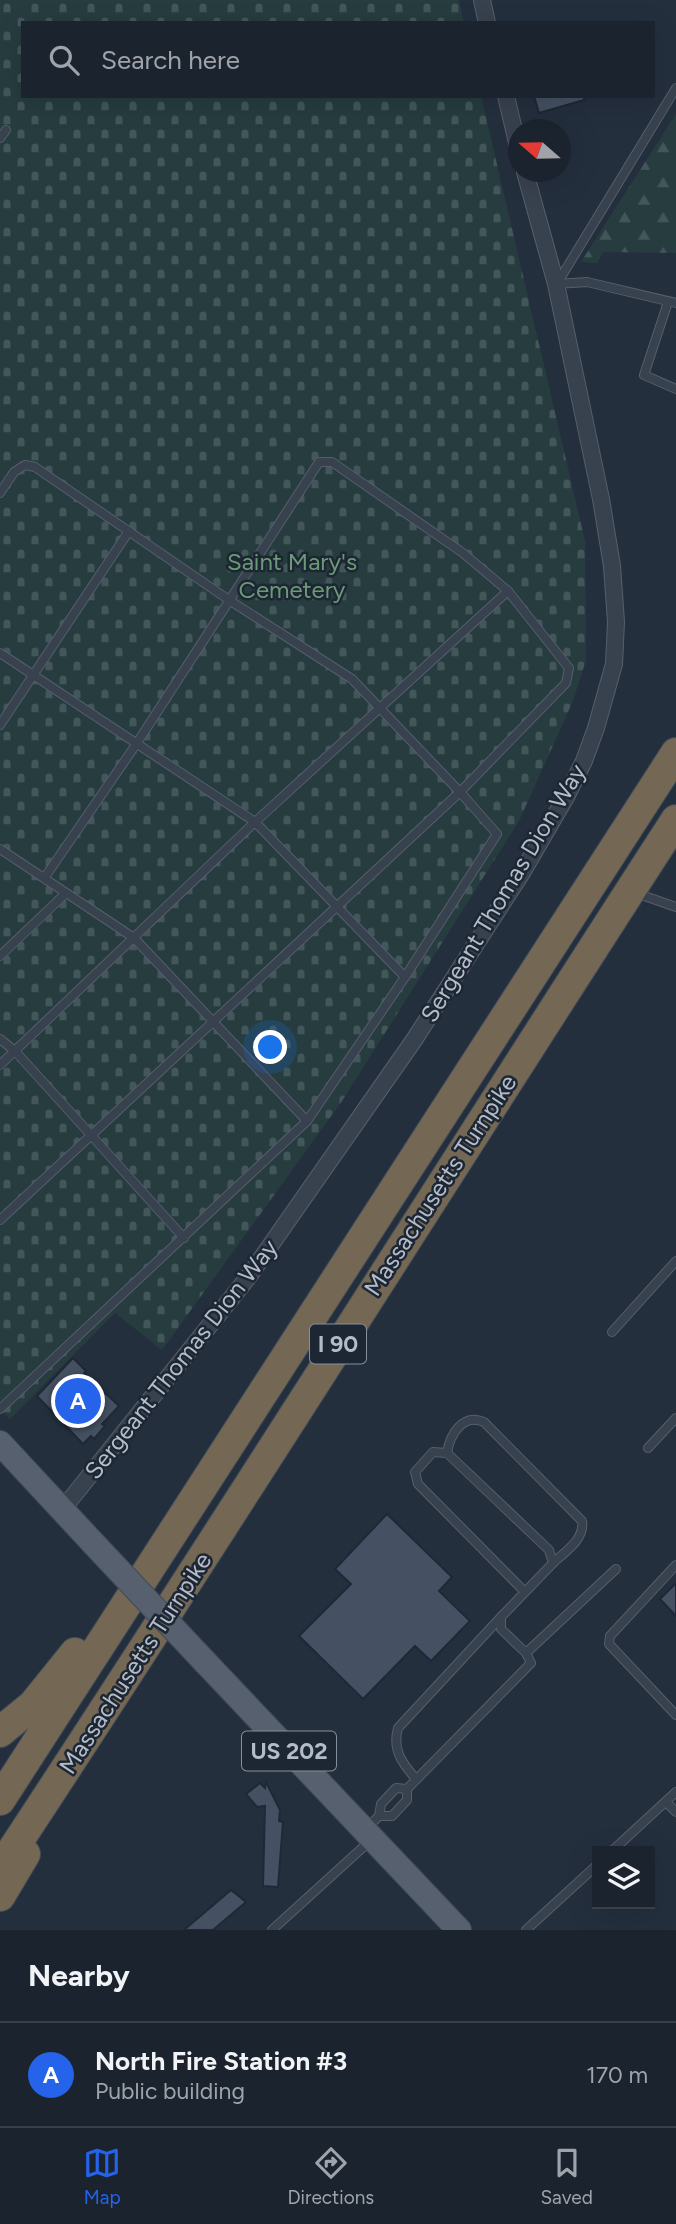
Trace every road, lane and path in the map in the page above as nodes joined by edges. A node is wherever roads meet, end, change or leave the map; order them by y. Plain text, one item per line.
1 (481, 0) edge
2 (486, 21) edge
3 (676, 89) edge
4 (507, 98) edge
5 (512, 119) edge
6 (6, 130) dead end
7 (0, 138) edge
8 (528, 182) edge
9 (556, 284) junction
10 (672, 303) edge
11 (676, 389) edge
12 (0, 493) edge
13 (129, 531) junction
14 (508, 591) junction
15 (229, 600) junction
16 (0, 653) edge
17 (33, 675) junction
18 (381, 707) junction
19 (0, 725) edge
20 (676, 740) edge
21 (137, 743) junction
22 (671, 762) edge
23 (460, 792) junction
24 (676, 820) edge
25 (256, 822) junction
26 (0, 849) edge
27 (45, 877) junction
28 (630, 891) junction
29 (66, 893) junction
30 (337, 907) junction
31 (676, 907) edge
32 (134, 938) junction
33 (0, 956) edge
34 (405, 977) junction
35 (213, 1023) junction
36 (0, 1040) edge
37 (15, 1051) junction
38 (0, 1065) edge
39 (307, 1121) junction
40 (91, 1137) junction
41 (0, 1220) edge
42 (184, 1238) junction
43 (676, 1261) edge
44 (348, 1262) junction
45 (612, 1332) dead end
46 (0, 1395) edge
47 (7, 1402) junction
48 (0, 1409) edge
49 (676, 1418) edge
50 (0, 1443) edge
51 (648, 1448) dead end
52 (447, 1453) junction
53 (62, 1510) junction
54 (553, 1563) junction
55 (676, 1566) edge
56 (616, 1569) dead end
57 (525, 1592) junction
58 (501, 1617) junction
59 (153, 1637) junction
60 (526, 1653) junction
61 (676, 1715) edge
62 (0, 1732) edge
63 (416, 1779) junction
64 (407, 1789) junction
65 (676, 1792) edge
66 (0, 1800) edge
67 (666, 1802) junction
68 (676, 1812) edge
69 (372, 1828) junction
70 (618, 1846) edge
71 (0, 1869) edge
72 (592, 1870) edge
73 (0, 1896) edge
74 (272, 1930) edge
75 (459, 1930) edge
76 (526, 1930) edge

1 - 2 street
3 - 9 lane
4 - 5 street
6 - 7 lane
8 - 9 street, Sergeant Thomas Dion Way
9 - 10 lane
9 - 53 street, Sergeant Thomas Dion Way
10 - 11 lane
12 - 13 lane
13 - 15 lane
13 - 17 lane
14 - 15 lane
14 - 18 lane
14 - 23 lane
15 - 18 lane
15 - 21 lane
16 - 17 lane
17 - 19 lane
17 - 21 lane
18 - 23 lane
18 - 25 lane
20 - 22 lane
21 - 25 lane
21 - 27 lane
22 - 44 highway, Massachusetts Turnpike / I 90
23 - 30 lane
23 - 34 lane
24 - 28 highway, Massachusetts Turnpike / I 90
25 - 30 lane
25 - 32 lane
26 - 27 lane
27 - 29 lane
28 - 31 lane
28 - 59 highway, Massachusetts Turnpike / I 90
29 - 32 lane
29 - 33 lane
30 - 34 lane
30 - 35 lane
32 - 35 lane
32 - 37 lane
34 - 39 lane
35 - 39 lane
35 - 40 lane
36 - 37 lane
37 - 38 lane
37 - 40 lane
39 - 42 lane
40 - 41 lane
40 - 42 lane
42 - 47 lane
43 - 45 lane
44 - 62 highway
44 - 66 highway, Massachusetts Turnpike / I 90
46 - 47 lane
47 - 48 lane
49 - 51 lane
50 - 53 main road, US 202
52 - 54 lane
52 - 54 lane
52 - 57 lane
53 - 69 main road, US 202, bridge
54 - 57 lane
55 - 61 lane
56 - 60 lane
57 - 58 lane
58 - 60 lane
58 - 63 lane
59 - 71 highway, Massachusetts Turnpike / I 90
59 - 73 highway
60 - 63 lane
63 - 64 lane
64 - 69 lane
64 - 69 lane
65 - 67 lane
67 - 68 lane
67 - 70 lane
69 - 74 lane
69 - 75 main road, US 202
72 - 76 lane

